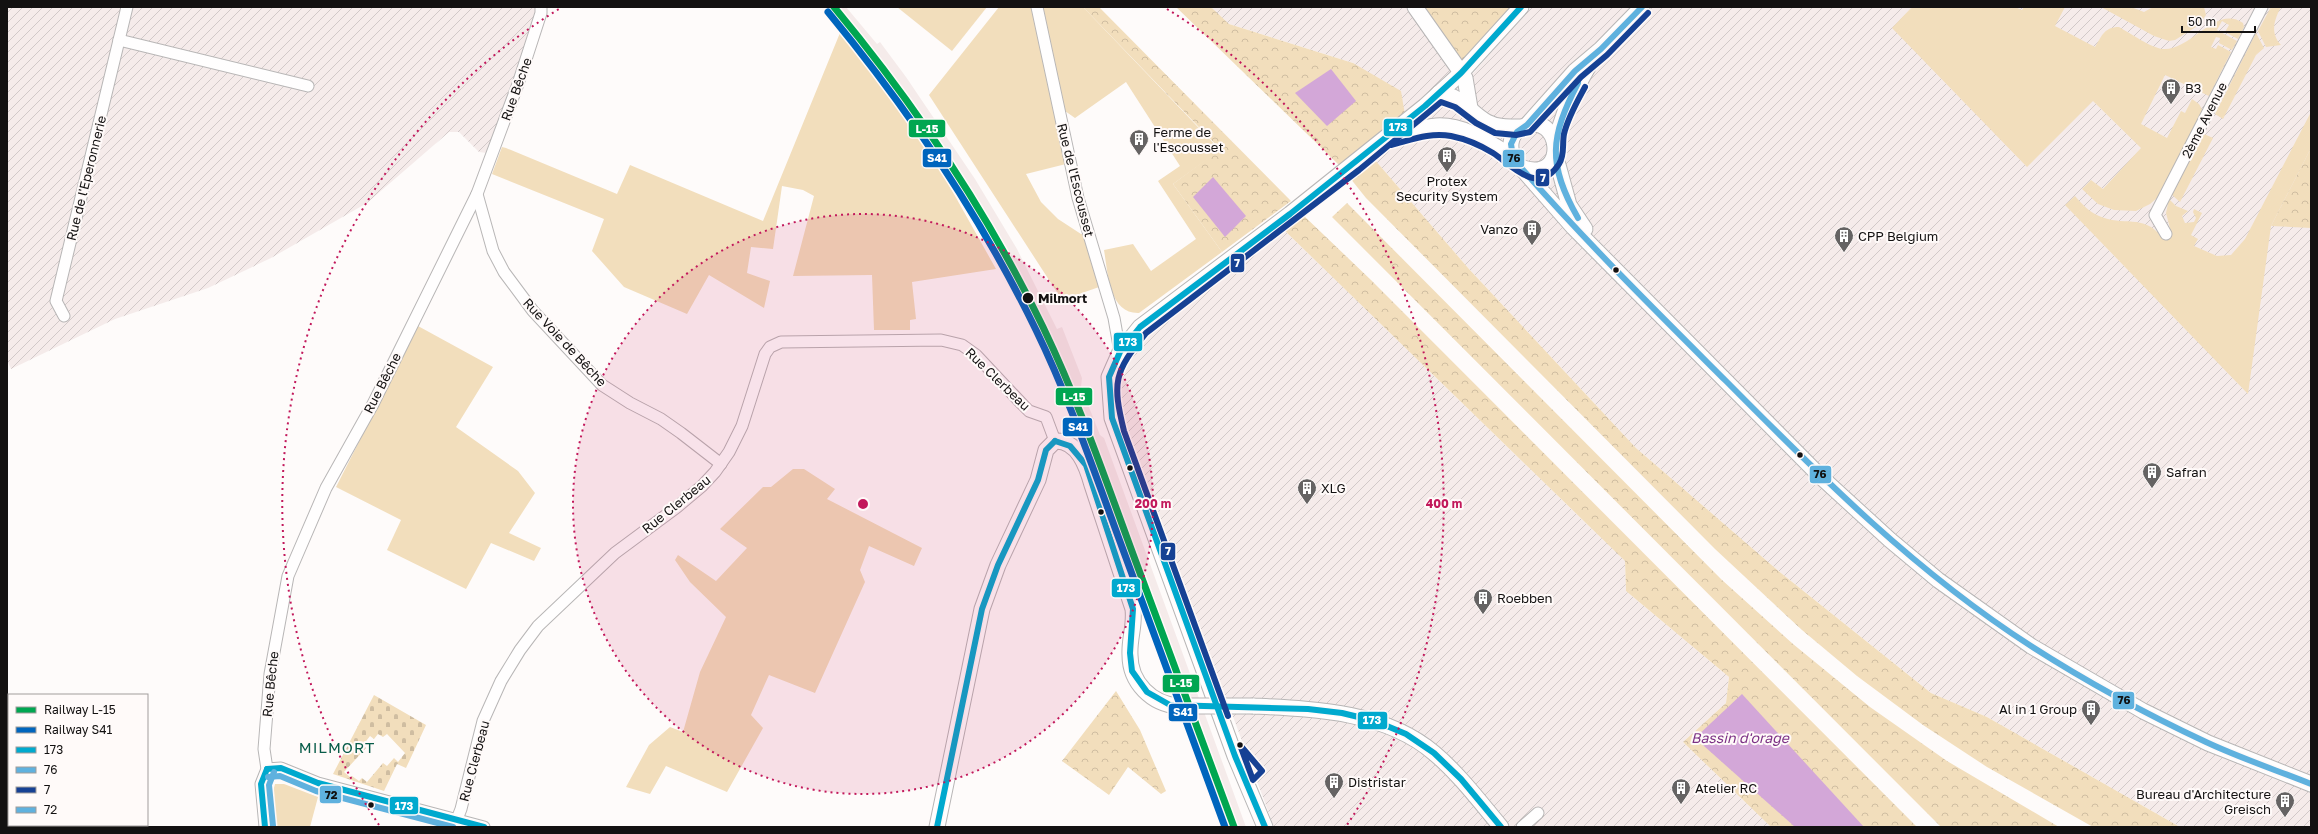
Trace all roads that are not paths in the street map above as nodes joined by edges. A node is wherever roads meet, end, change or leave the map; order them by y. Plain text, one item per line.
1 (127, 7) edge
2 (541, 7) edge
3 (1037, 7) edge
4 (1415, 7) edge
5 (1522, 7) edge
6 (1642, 7) edge
7 (2262, 7) edge
8 (119, 40) junction
9 (1601, 49) junction
10 (1461, 73) junction
11 (308, 86) dead end
12 (1439, 93) junction
13 (1425, 106) junction
14 (1470, 108) junction
15 (1436, 126) junction
16 (1525, 126) junction
17 (1387, 137) junction
18 (1555, 147) junction
19 (1518, 162) junction
20 (477, 194) junction
21 (2166, 234) dead end
22 (1600, 252) junction
23 (64, 316) dead end
24 (1120, 352) junction
25 (1055, 441) junction
26 (721, 464) junction
27 (267, 769) junction
28 (2311, 784) edge
29 (1538, 813) dead end
30 (455, 824) edge
31 (265, 827) edge
32 (484, 827) edge
33 (937, 827) edge
34 (1265, 827) edge
35 (1501, 827) edge
36 (1522, 827) edge

1 - 8 street, Rue de l'Eperonnerie
2 - 20 street, Rue Bêche
3 - 24 street, Rue de l'Escousset
4 - 10 street
5 - 10 street
6 - 9 street
7 - 21 street, 2ème Avenue
8 - 11 street
8 - 23 street, Rue de l'Eperonnerie
9 - 16 street
9 - 18 street
10 - 12 street
10 - 14 street
12 - 13 street
12 - 14 street
13 - 15 street
13 - 17 street
14 - 16 street
15 - 17 street
15 - 19 street
16 - 18 street
16 - 19 street
17 - 24 street
18 - 19 street
18 - 22 street
19 - 22 street
20 - 26 street, Rue Voie de Bêche
20 - 27 street, Rue Bêche
22 - 28 street
24 - 34 street
25 - 26 street, Rue Clerbeau
25 - 33 street
25 - 35 street, bridge
26 - 30 street, Rue Clerbeau
27 - 30 street
27 - 31 street
29 - 36 street
30 - 32 street

